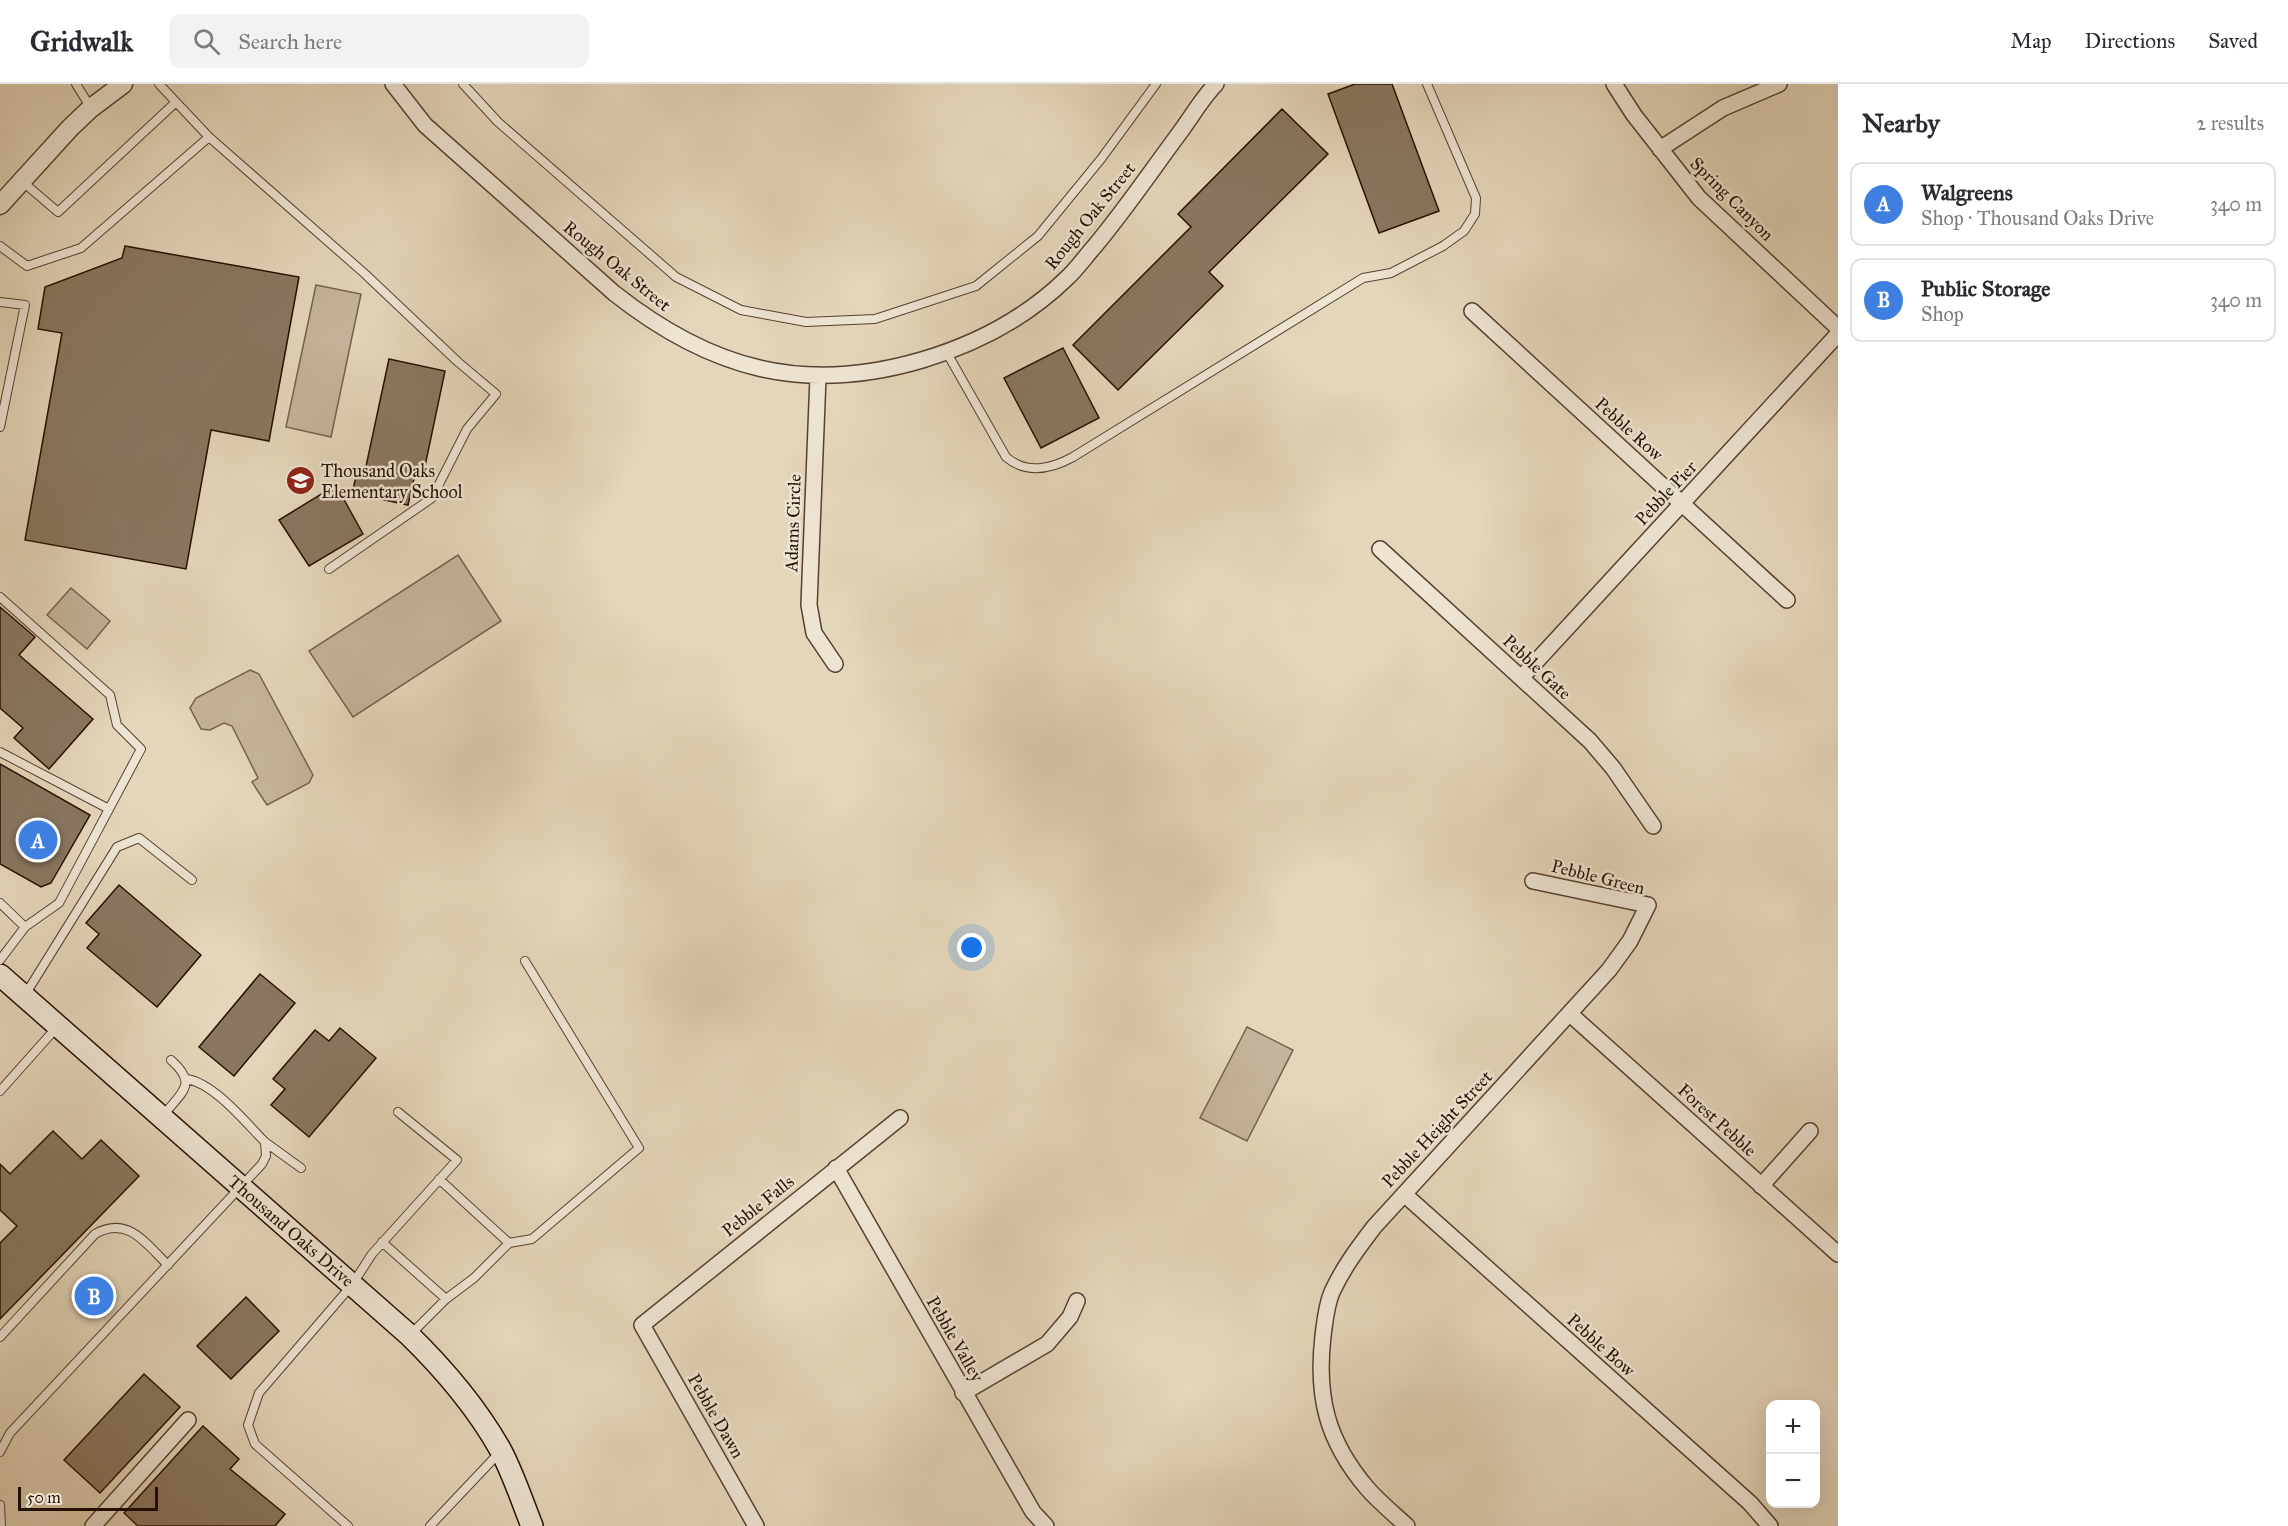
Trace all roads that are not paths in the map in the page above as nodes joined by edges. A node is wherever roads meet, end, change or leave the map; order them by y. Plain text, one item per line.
1 (76, 84) edge
2 (123, 84) edge
3 (159, 84) edge
4 (393, 84) edge
5 (463, 84) edge
6 (1156, 84) edge
7 (1427, 84) edge
8 (1614, 84) edge
9 (1779, 84) edge
10 (1213, 85) edge
11 (176, 102) junction
12 (91, 108) junction
13 (209, 137) junction
14 (1660, 149) junction
15 (21, 181) junction
16 (0, 205) edge
17 (0, 246) edge
18 (0, 302) edge
19 (1472, 311) dead end
20 (1838, 328) edge
21 (1838, 334) edge
22 (947, 353) junction
23 (818, 377) junction
24 (0, 427) edge
25 (1682, 504) junction
26 (1380, 549) dead end
27 (329, 569) dead end
28 (0, 597) edge
29 (1787, 600) dead end
30 (835, 664) dead end
31 (1521, 678) junction
32 (0, 752) edge
33 (109, 809) junction
34 (1653, 826) dead end
35 (192, 880) dead end
36 (1533, 881) dead end
37 (0, 903) edge
38 (26, 927) junction
39 (1626, 947) joint
40 (0, 960) edge
41 (525, 961) dead end
42 (0, 975) edge
43 (24, 996) junction
44 (1570, 1014) junction
45 (58, 1026) junction
46 (171, 1060) dead end
47 (187, 1079) junction
48 (0, 1091) edge
49 (398, 1112) dead end
50 (162, 1117) junction
51 (900, 1118) dead end
52 (1810, 1131) dead end
53 (265, 1142) junction
54 (300, 1168) dead end
55 (836, 1168) junction
56 (439, 1179) junction
57 (240, 1185) junction
58 (1761, 1185) junction
59 (1404, 1194) junction
60 (382, 1242) junction
61 (509, 1243) junction
62 (1838, 1254) edge
63 (168, 1265) junction
64 (352, 1285) junction
65 (446, 1299) junction
66 (1077, 1301) dead end
67 (642, 1325) joint
68 (410, 1335) junction
69 (0, 1337) edge
70 (963, 1393) junction
71 (188, 1420) dead end
72 (0, 1452) edge
73 (501, 1452) junction
74 (0, 1505) edge
75 (1, 1526) edge
76 (93, 1526) edge
77 (348, 1526) edge
78 (430, 1526) edge
79 (532, 1526) edge
80 (756, 1526) edge
81 (1046, 1526) edge
82 (1407, 1526) edge
83 (1770, 1526) edge

1 - 12 lane
2 - 12 street
3 - 11 lane
4 - 23 street, Rough Oak Street
5 - 6 lane
7 - 22 lane
8 - 14 street, Spring Canyon
9 - 14 street
10 - 22 street, Rough Oak Street
11 - 13 lane
11 - 15 lane
12 - 15 street
13 - 17 lane
13 - 27 lane
14 - 20 street, Spring Canyon
15 - 16 street
18 - 24 lane
19 - 25 street, Pebble Row
21 - 25 street, Pebble Pier
22 - 23 street, Rough Oak Street
23 - 30 street, Adams Circle
25 - 29 street, Pebble Row
25 - 31 street, Pebble Pier
26 - 31 street, Pebble Gate
28 - 33 lane
31 - 34 street, Pebble Gate
32 - 33 lane
33 - 38 lane
35 - 43 lane
36 - 39 street, Pebble Green
37 - 38 lane
38 - 40 lane
39 - 44 street, Pebble Height Street
41 - 61 lane
42 - 43 main road, Thousand Oaks Drive
43 - 45 main road, Thousand Oaks Drive
44 - 58 street, Forest Pebble
44 - 59 street, Pebble Height Street
45 - 48 lane
45 - 50 main road, Thousand Oaks Drive
46 - 47 lane
47 - 50 lane
47 - 53 lane
49 - 56 lane
50 - 57 main road, Thousand Oaks Drive
51 - 55 street, Pebble Falls
52 - 58 street
53 - 54 lane
53 - 57 lane
55 - 67 street, Pebble Falls
55 - 70 street, Pebble Valley
56 - 60 lane
56 - 61 lane
57 - 63 lane
57 - 64 main road, Thousand Oaks Drive
58 - 62 street, Forest Pebble
59 - 82 street, Pebble Height Street
59 - 83 street, Pebble Bow
60 - 64 lane
60 - 65 lane
61 - 65 lane
63 - 69 lane
63 - 72 lane
64 - 68 main road, Thousand Oaks Drive
64 - 77 lane
65 - 68 lane
66 - 70 street
67 - 80 street, Pebble Dawn
68 - 73 main road, Thousand Oaks Drive
70 - 81 street, Pebble Valley
71 - 76 street
73 - 78 lane
73 - 79 main road, Thousand Oaks Drive
74 - 75 lane

